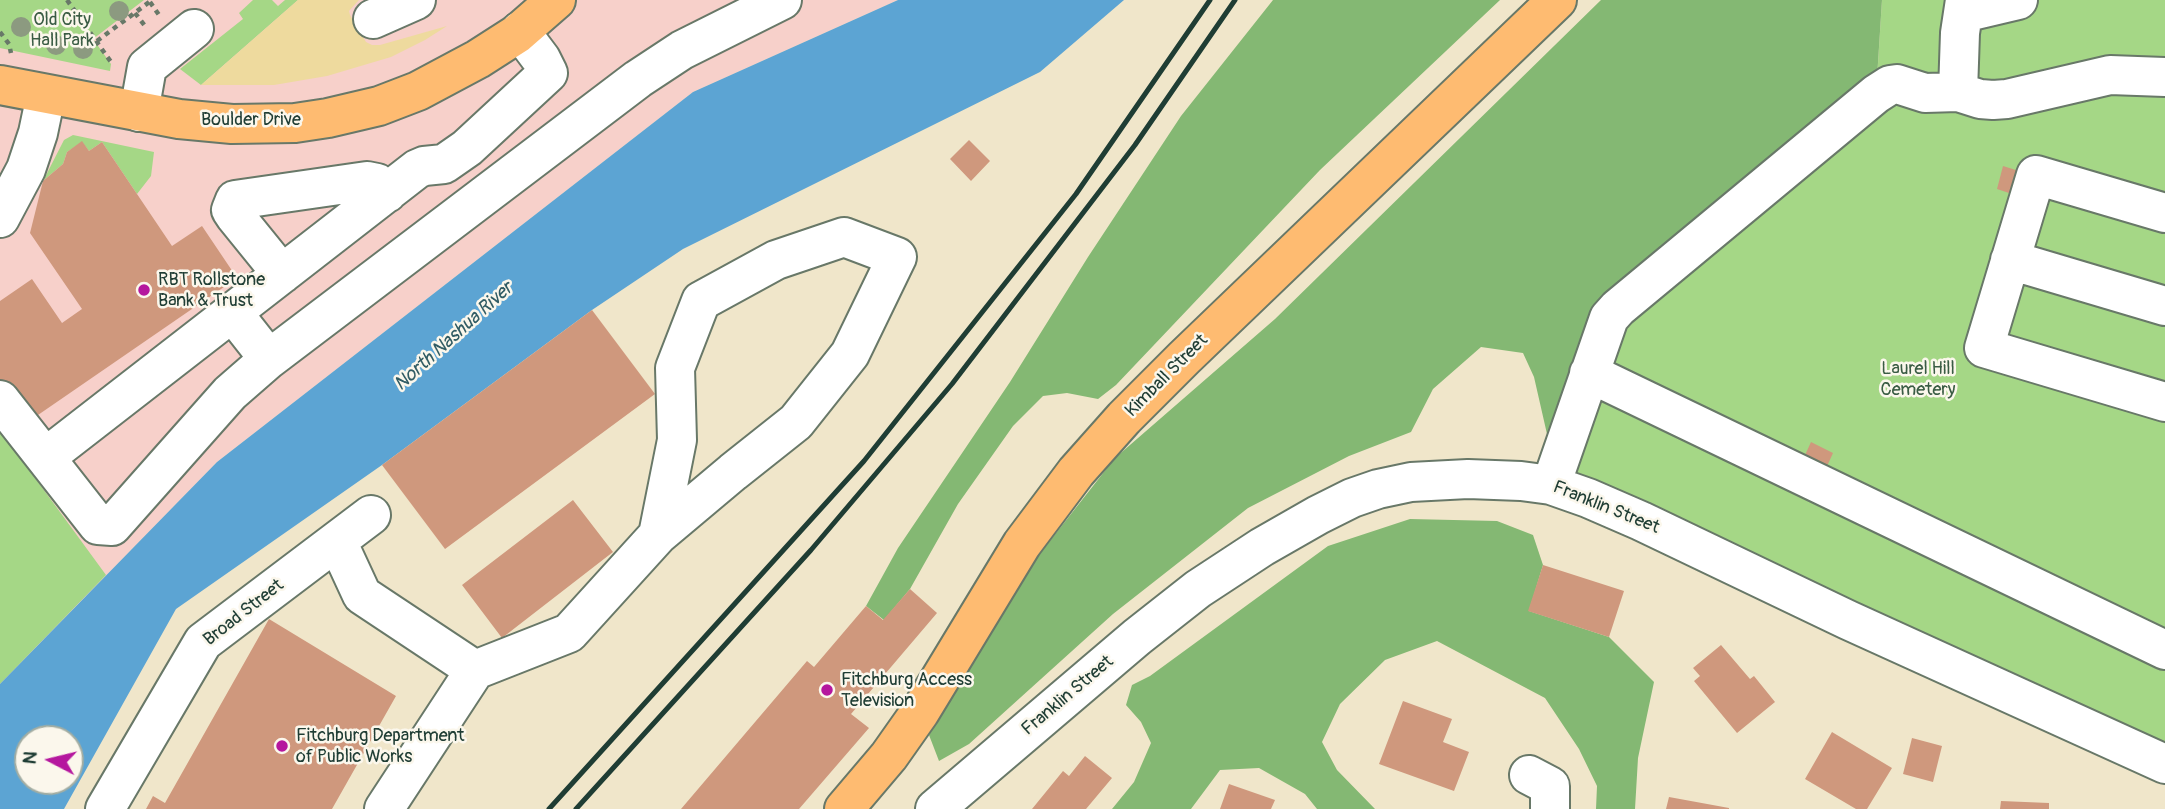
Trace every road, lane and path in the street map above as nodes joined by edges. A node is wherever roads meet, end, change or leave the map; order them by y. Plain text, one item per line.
1 (67, 0) edge
2 (152, 0) edge
3 (416, 0) edge
4 (556, 0) edge
5 (782, 0) edge
6 (1557, 0) edge
7 (2018, 0) edge
8 (1964, 6) edge
9 (373, 19) dead end
10 (194, 29) dead end
11 (520, 31) junction
12 (0, 32) edge
13 (97, 41) junction
14 (113, 65) dead end
15 (6, 71) edge
16 (2165, 77) edge
17 (1958, 92) junction
18 (46, 95) junction
19 (139, 112) junction
20 (387, 192) junction
21 (2165, 213) edge
22 (0, 218) edge
23 (2010, 260) junction
24 (282, 274) junction
25 (2165, 306) edge
26 (232, 312) junction
27 (269, 359) junction
28 (1589, 373) junction
29 (0, 400) edge
30 (2165, 402) edge
31 (46, 457) junction
32 (1551, 485) junction
33 (371, 515) dead end
34 (657, 535) junction
35 (337, 541) junction
36 (2165, 650) edge
37 (475, 670) junction
38 (2165, 764) edge
39 (1529, 775) dead end
40 (105, 809) edge
41 (384, 809) edge
42 (844, 809) edge
43 (935, 809) edge
44 (1550, 809) edge

1 - 13 path
2 - 13 path
3 - 9 street
4 - 11 main road, Boulder Drive
5 - 27 street
6 - 42 main road, Kimball Street
7 - 8 street
8 - 17 street
10 - 19 street
11 - 19 main road, Boulder Drive
11 - 20 street
12 - 15 path
13 - 14 path
15 - 18 main road, Boulder Drive
16 - 17 street
17 - 28 street
18 - 19 main road, Boulder Drive
18 - 22 street
20 - 24 street
20 - 24 street
21 - 23 street
23 - 25 street
23 - 30 street
24 - 26 street
26 - 27 street
26 - 31 street
27 - 31 street
28 - 32 street
28 - 36 street
29 - 31 street
32 - 38 street, Franklin Street
32 - 43 street, Franklin Street
33 - 35 street, Broad Street
34 - 34 street
34 - 37 street
35 - 37 street
35 - 40 street, Broad Street
37 - 41 street
39 - 44 street

